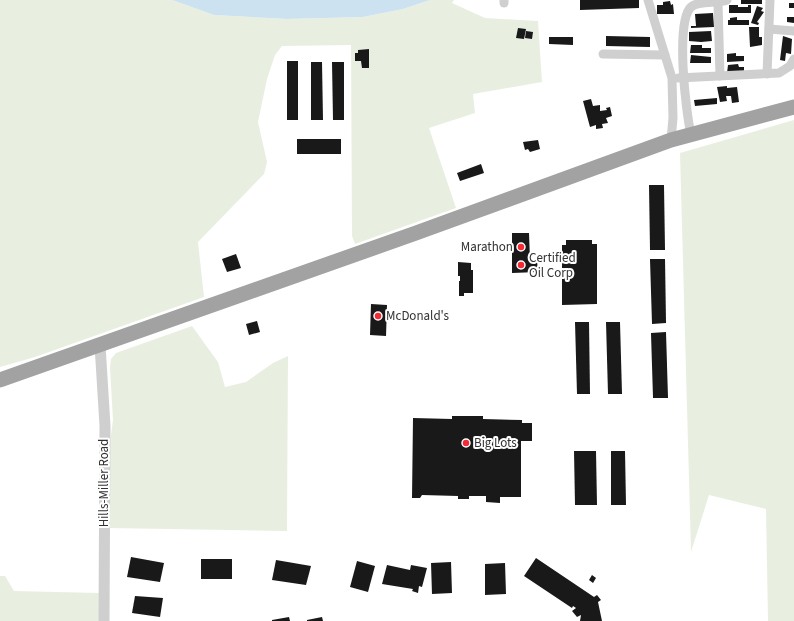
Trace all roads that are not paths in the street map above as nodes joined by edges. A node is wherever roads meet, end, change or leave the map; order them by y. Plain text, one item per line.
1 (648, 0) edge
2 (770, 0) edge
3 (717, 1) edge
4 (769, 29) junction
5 (794, 31) edge
6 (603, 54) dead end
7 (664, 55) junction
8 (794, 59) edge
9 (767, 74) junction
10 (720, 76) junction
11 (672, 78) junction
12 (684, 78) junction
13 (794, 107) edge
14 (691, 134) junction
15 (671, 140) junction
16 (100, 345) junction
17 (0, 380) edge
18 (104, 621) edge

1 - 7 street
2 - 4 street
3 - 10 street
3 - 12 street
4 - 5 street
4 - 9 street
6 - 7 street
7 - 11 street
8 - 9 street
9 - 10 street
10 - 12 street
11 - 12 street
11 - 15 street
12 - 14 street
13 - 14 highway
14 - 15 highway
15 - 16 highway
16 - 17 highway
16 - 18 street, Hills-Miller Road

